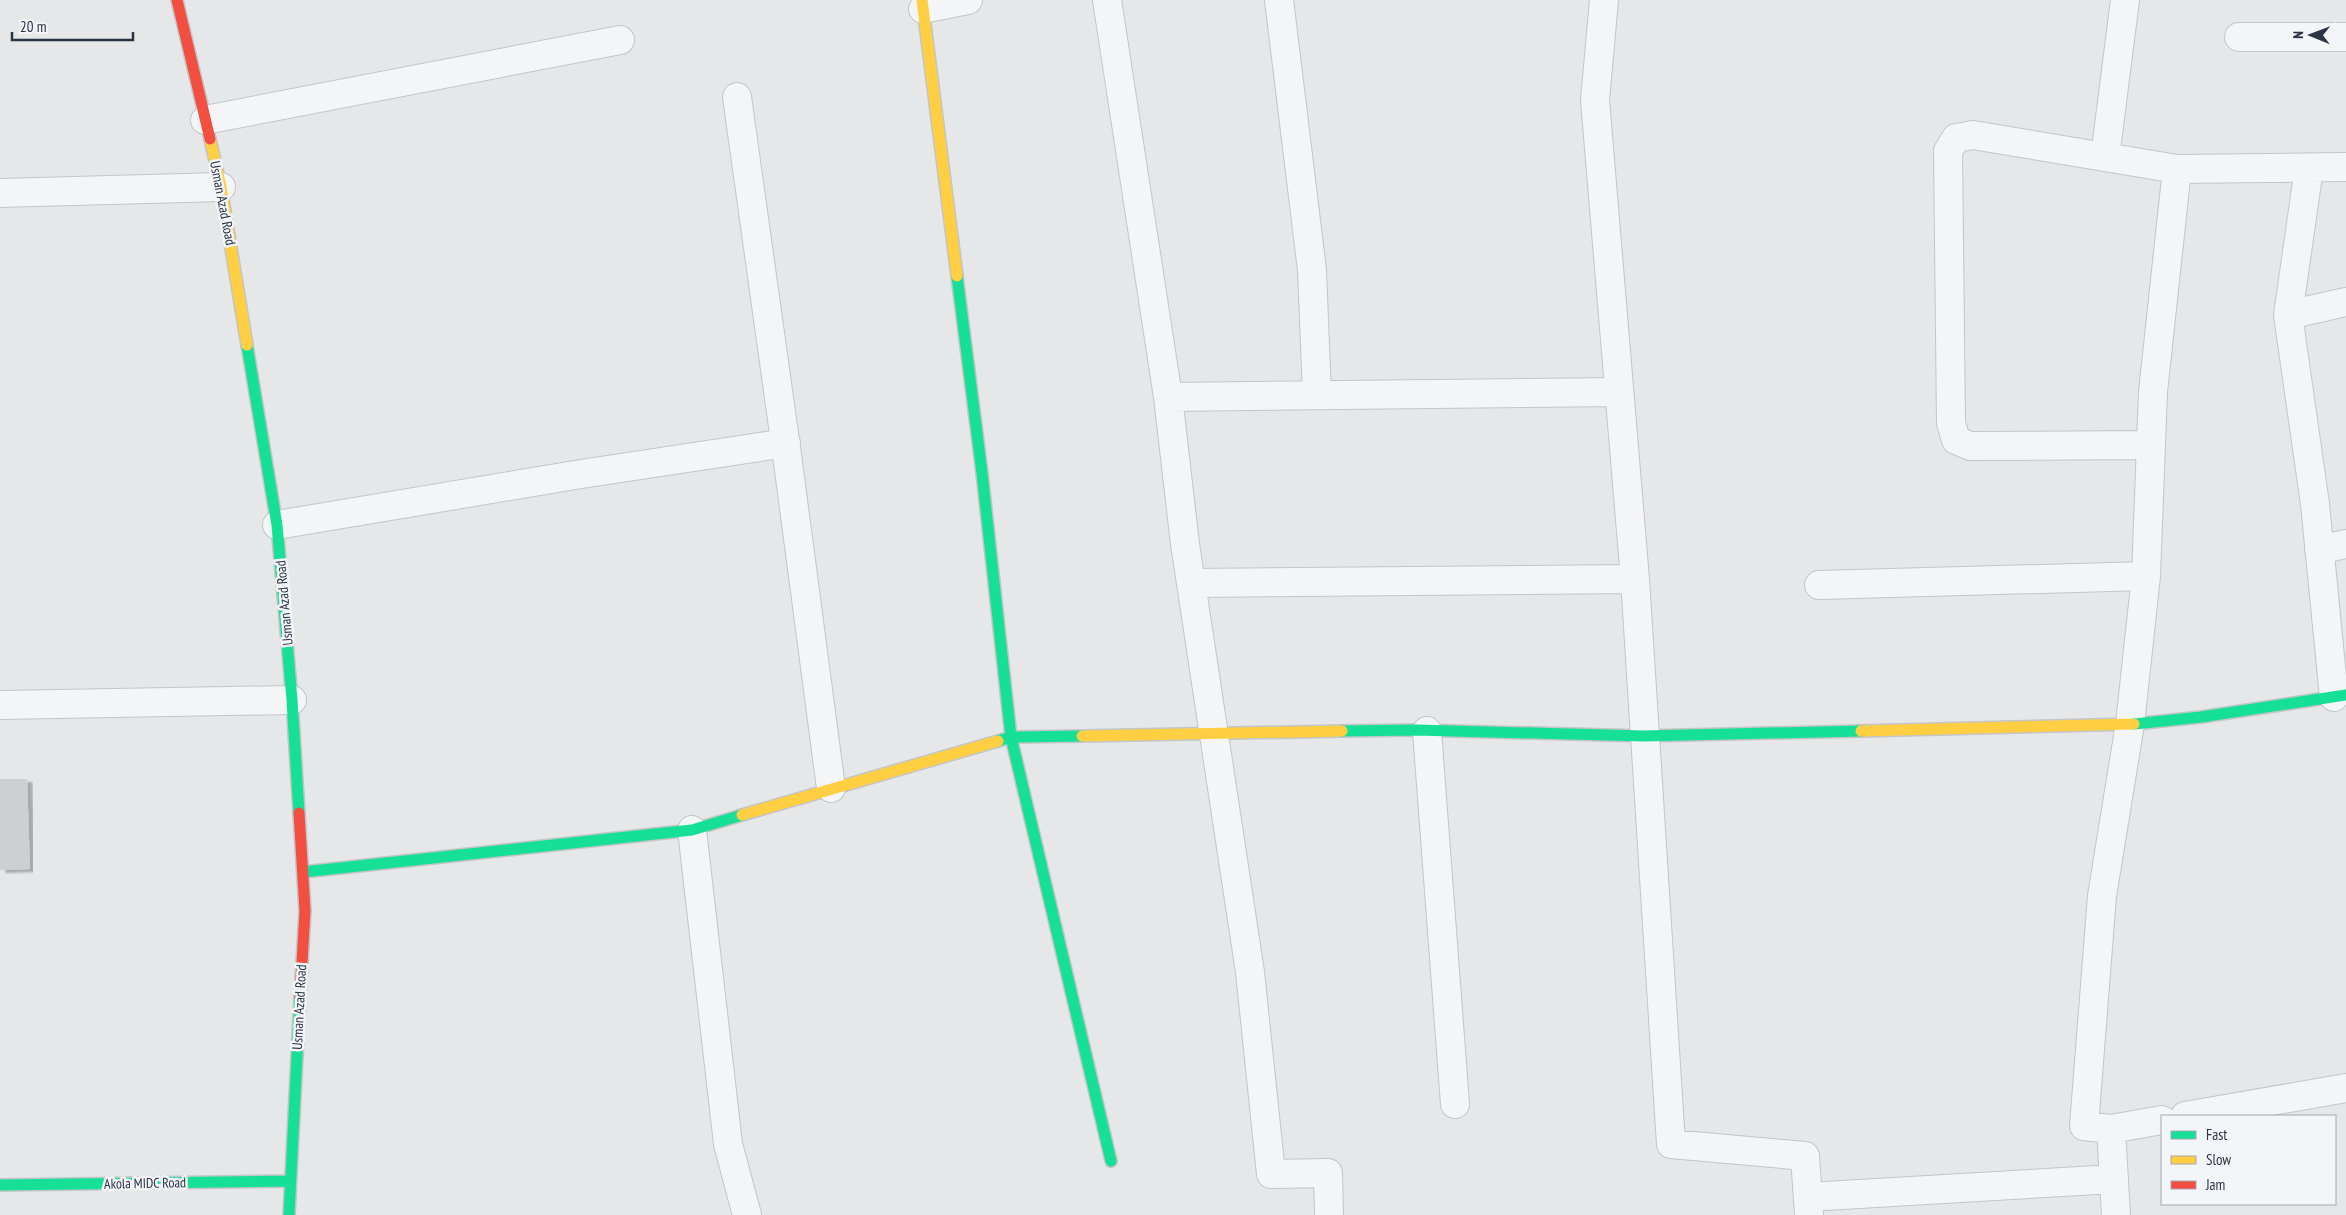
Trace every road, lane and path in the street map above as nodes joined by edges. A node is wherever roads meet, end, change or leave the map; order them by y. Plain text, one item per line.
1 (177, 0) edge
2 (968, 0) edge
3 (1107, 0) edge
4 (1279, 0) edge
5 (1604, 0) edge
6 (2125, 0) edge
7 (922, 4) edge
8 (2239, 37) dead end
9 (2346, 37) edge
10 (620, 40) dead end
11 (737, 97) dead end
12 (206, 120) junction
13 (2105, 157) junction
14 (2346, 167) edge
15 (2309, 168) junction
16 (2177, 169) junction
17 (221, 187) junction
18 (0, 193) edge
19 (2346, 302) edge
20 (2288, 315) junction
21 (1619, 392) junction
22 (1317, 395) junction
23 (1168, 397) junction
24 (786, 444) junction
25 (2150, 445) junction
26 (277, 525) junction
27 (2346, 544) edge
28 (2319, 550) junction
29 (2146, 576) junction
30 (1635, 579) junction
31 (1192, 583) junction
32 (1819, 585) dead end
33 (2340, 696) edge
34 (292, 700) junction
35 (0, 705) edge
36 (2130, 724) junction
37 (1427, 730) junction
38 (1214, 735) junction
39 (1011, 736) junction
40 (1644, 736) junction
41 (831, 788) junction
42 (692, 830) junction
43 (303, 872) junction
44 (2346, 1088) edge
45 (1455, 1104) dead end
46 (2192, 1115) edge
47 (2161, 1120) edge
48 (2111, 1129) junction
49 (1111, 1161) dead end
50 (2114, 1179) junction
51 (289, 1181) junction
52 (0, 1185) edge
53 (1809, 1206) edge
54 (289, 1215) edge
55 (747, 1215) edge
56 (1330, 1215) edge
57 (2116, 1215) edge

1 - 12 street, Usman Azad Road
2 - 7 street
3 - 23 street
4 - 22 street
5 - 21 street
6 - 13 street
7 - 39 street
8 - 9 street
10 - 12 street
11 - 24 street
12 - 17 street, Usman Azad Road
13 - 16 street
13 - 25 street
14 - 15 street
15 - 16 street
15 - 20 street
16 - 25 street
17 - 18 street
17 - 26 street, Usman Azad Road
19 - 20 street
20 - 28 street
21 - 22 street
21 - 30 street
22 - 23 street
23 - 31 street
24 - 26 street
24 - 41 street
25 - 29 street
26 - 34 street, Usman Azad Road
27 - 28 street
28 - 33 street
29 - 32 street
29 - 36 street
30 - 31 street
30 - 40 street
31 - 38 street
33 - 36 street
34 - 35 street
34 - 43 street, Usman Azad Road
36 - 40 street
36 - 48 street
37 - 38 street
37 - 40 street
37 - 45 street
38 - 39 street
38 - 56 street
39 - 41 street
39 - 49 street
40 - 53 street
41 - 42 street
42 - 43 street
42 - 55 street
43 - 51 street, Usman Azad Road
44 - 46 street
47 - 48 street
48 - 50 street
50 - 53 street
50 - 57 street
51 - 52 street, Akola MIDC Road
51 - 54 street, Usman Azad Road

